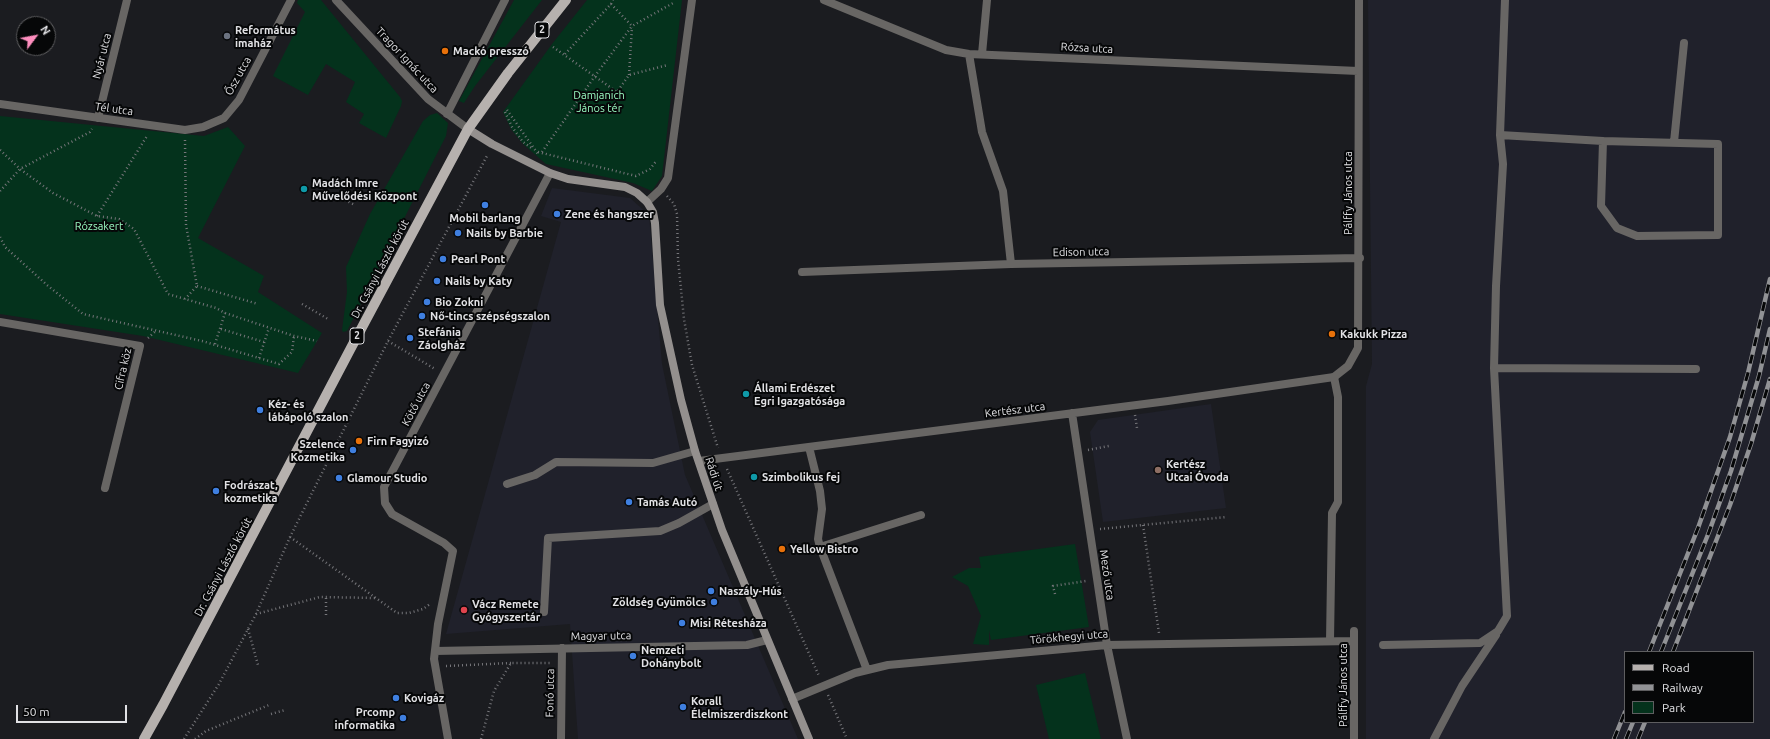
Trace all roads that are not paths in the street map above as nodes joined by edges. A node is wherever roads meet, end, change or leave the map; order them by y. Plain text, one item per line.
1 (127, 0) edge
2 (291, 0) edge
3 (336, 0) edge
4 (505, 0) edge
5 (566, 0) edge
6 (692, 0) edge
7 (824, 0) edge
8 (987, 0) edge
9 (1359, 0) edge
10 (1505, 0) edge
11 (1684, 43) dead end
12 (969, 54) junction
13 (982, 54) junction
14 (1358, 71) junction
15 (0, 104) edge
16 (447, 114) junction
17 (98, 118) junction
18 (224, 118) joint
19 (468, 129) junction
20 (1500, 134) junction
21 (1603, 141) junction
22 (1674, 142) junction
23 (550, 173) junction
24 (647, 202) junction
25 (1360, 258) junction
26 (1011, 264) junction
27 (802, 272) dead end
28 (0, 322) edge
29 (1494, 368) junction
30 (1696, 369) dead end
31 (1334, 377) junction
32 (1072, 413) junction
33 (809, 447) junction
34 (695, 451) junction
35 (699, 461) junction
36 (507, 484) dead end
37 (105, 488) dead end
38 (713, 504) junction
39 (921, 515) dead end
40 (820, 547) junction
41 (544, 612) dead end
42 (1354, 631) dead end
43 (1498, 632) junction
44 (767, 640) junction
45 (1330, 641) junction
46 (1354, 641) junction
47 (1107, 645) junction
48 (1383, 645) dead end
49 (562, 648) junction
50 (435, 651) junction
51 (867, 670) junction
52 (792, 699) junction
53 (144, 739) edge
54 (448, 739) edge
55 (561, 739) edge
56 (809, 739) edge
57 (1127, 739) edge
58 (1354, 739) edge
59 (1434, 739) edge

1 - 17 street, Nyár utca
2 - 18 street, Ősz utca
3 - 16 street, Tragor Ignác utca
4 - 16 street
5 - 19 main road, 2
6 - 24 street
7 - 12 street, Rózsa utca
8 - 13 street
9 - 14 street, Pálffy János utca
10 - 20 street
11 - 22 street
12 - 13 street, Rózsa utca
12 - 26 street
13 - 14 street, Rózsa utca
14 - 25 street, Pálffy János utca
15 - 17 street, Tél utca
16 - 19 street, Tragor Ignác utca
17 - 18 street, Tél utca
19 - 23 street
19 - 53 main road, Dr. Csányi László körút / 2
20 - 21 street
20 - 29 street
21 - 22 street
21 - 22 street
23 - 24 street
23 - 50 street, Kötő utca
24 - 34 street, Rádi út
25 - 26 street, Edison utca
25 - 31 street, Pálffy János utca
26 - 27 street, Edison utca
28 - 37 street, Cifra köz
29 - 30 street
29 - 43 street
31 - 32 street, Kertész utca
31 - 45 street
32 - 33 street, Kertész utca
32 - 47 street, Mező utca
33 - 35 street, Kertész utca
33 - 40 street
34 - 35 street, Rádi út
34 - 36 street
35 - 38 street, Rádi út
38 - 41 street
38 - 44 street, Rádi út
39 - 40 street
40 - 51 street
42 - 46 street, Pálffy János utca
43 - 48 street
43 - 59 street
44 - 49 street, Magyar utca
44 - 52 street, Rádi út
45 - 46 street, Törökhegyi utca
45 - 47 street, Törökhegyi utca
46 - 58 street, Pálffy János utca
47 - 51 street, Törökhegyi utca
47 - 57 street, Mező utca
49 - 50 street, Magyar utca
49 - 55 street, Fonó utca
50 - 54 street, Kötő utca
51 - 52 street, Törökhegyi utca
52 - 56 street, Rádi út

